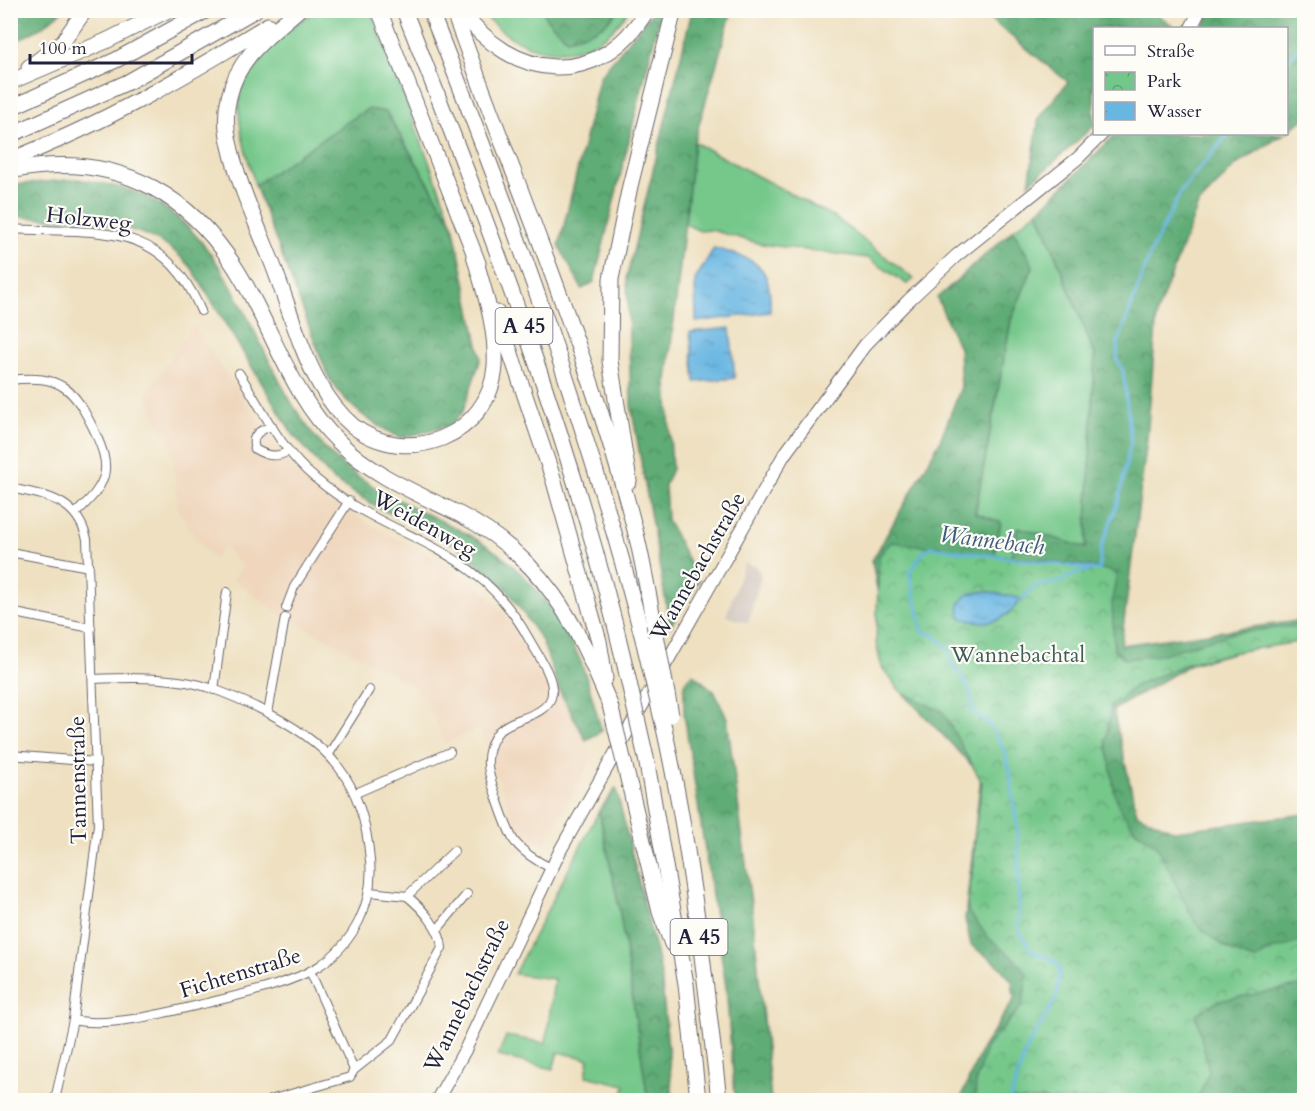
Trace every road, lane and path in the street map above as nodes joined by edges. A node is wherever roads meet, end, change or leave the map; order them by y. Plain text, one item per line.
1 (85, 10) edge
2 (168, 10) edge
3 (207, 10) edge
4 (255, 10) edge
5 (292, 10) edge
6 (298, 10) edge
7 (380, 10) edge
8 (404, 10) edge
9 (430, 10) edge
10 (453, 10) edge
11 (461, 10) edge
12 (647, 10) edge
13 (674, 10) edge
14 (1200, 10) edge
15 (1192, 27) edge
16 (10, 80) edge
17 (10, 108) edge
18 (10, 135) edge
19 (1101, 135) edge
20 (10, 160) edge
21 (10, 171) edge
22 (10, 229) edge
23 (474, 255) junction
24 (201, 311) dead end
25 (239, 373) dead end
26 (10, 380) edge
27 (272, 426) junction
28 (288, 451) junction
29 (10, 488) edge
30 (349, 501) junction
31 (76, 513) junction
32 (636, 531) junction
33 (10, 552) edge
34 (89, 567) junction
35 (227, 592) dead end
36 (286, 608) dead end
37 (10, 612) edge
38 (285, 618) dead end
39 (91, 628) junction
40 (93, 679) junction
41 (214, 690) junction
42 (369, 690) dead end
43 (610, 705) junction
44 (268, 713) junction
45 (667, 721) junction
46 (450, 752) dead end
47 (328, 754) junction
48 (10, 755) edge
49 (96, 762) junction
50 (356, 793) junction
51 (454, 851) dead end
52 (551, 868) junction
53 (370, 892) junction
54 (467, 894) dead end
55 (407, 896) junction
56 (436, 930) junction
57 (310, 971) junction
58 (686, 984) junction
59 (73, 1020) junction
60 (354, 1070) junction
61 (55, 1101) edge
62 (270, 1101) edge
63 (437, 1101) edge
64 (698, 1101) edge
65 (719, 1101) edge

1 - 16 highway
2 - 16 highway
3 - 17 highway
4 - 18 highway
5 - 20 highway
6 - 23 highway
7 - 23 highway
8 - 58 highway, A 45, bridge
9 - 45 highway, A 45, bridge
10 - 32 highway
11 - 12 highway
13 - 32 highway
14 - 15 main road
19 - 52 main road, Wannebachstraße
21 - 43 highway
22 - 24 street, Holzweg
23 - 43 highway
25 - 27 street, Weidenweg
26 - 31 street
27 - 28 street, Weidenweg
27 - 28 street
28 - 30 street, Weidenweg
29 - 31 street, Tannenstraße
30 - 36 street
30 - 52 street, Weidenweg
31 - 34 street, Tannenstraße
32 - 45 highway, bridge
33 - 34 street
34 - 39 street, Tannenstraße
35 - 41 street
37 - 39 street
38 - 44 street
39 - 40 street, Tannenstraße
40 - 41 street, Fichtenstraße
40 - 49 street, Tannenstraße
41 - 44 street, Fichtenstraße
42 - 47 street
43 - 58 highway, bridge
44 - 47 street, Fichtenstraße
45 - 65 highway, A 45
46 - 50 street
47 - 50 street, Fichtenstraße
48 - 49 street
49 - 59 street, Tannenstraße
50 - 53 street, Fichtenstraße
51 - 55 street
52 - 63 main road, Wannebachstraße
53 - 55 street
53 - 57 street, Fichtenstraße
54 - 56 street
55 - 56 street
56 - 60 street
57 - 59 street, Fichtenstraße
57 - 60 street
58 - 64 highway, A 45
59 - 61 street, Tannenstraße
60 - 62 street

